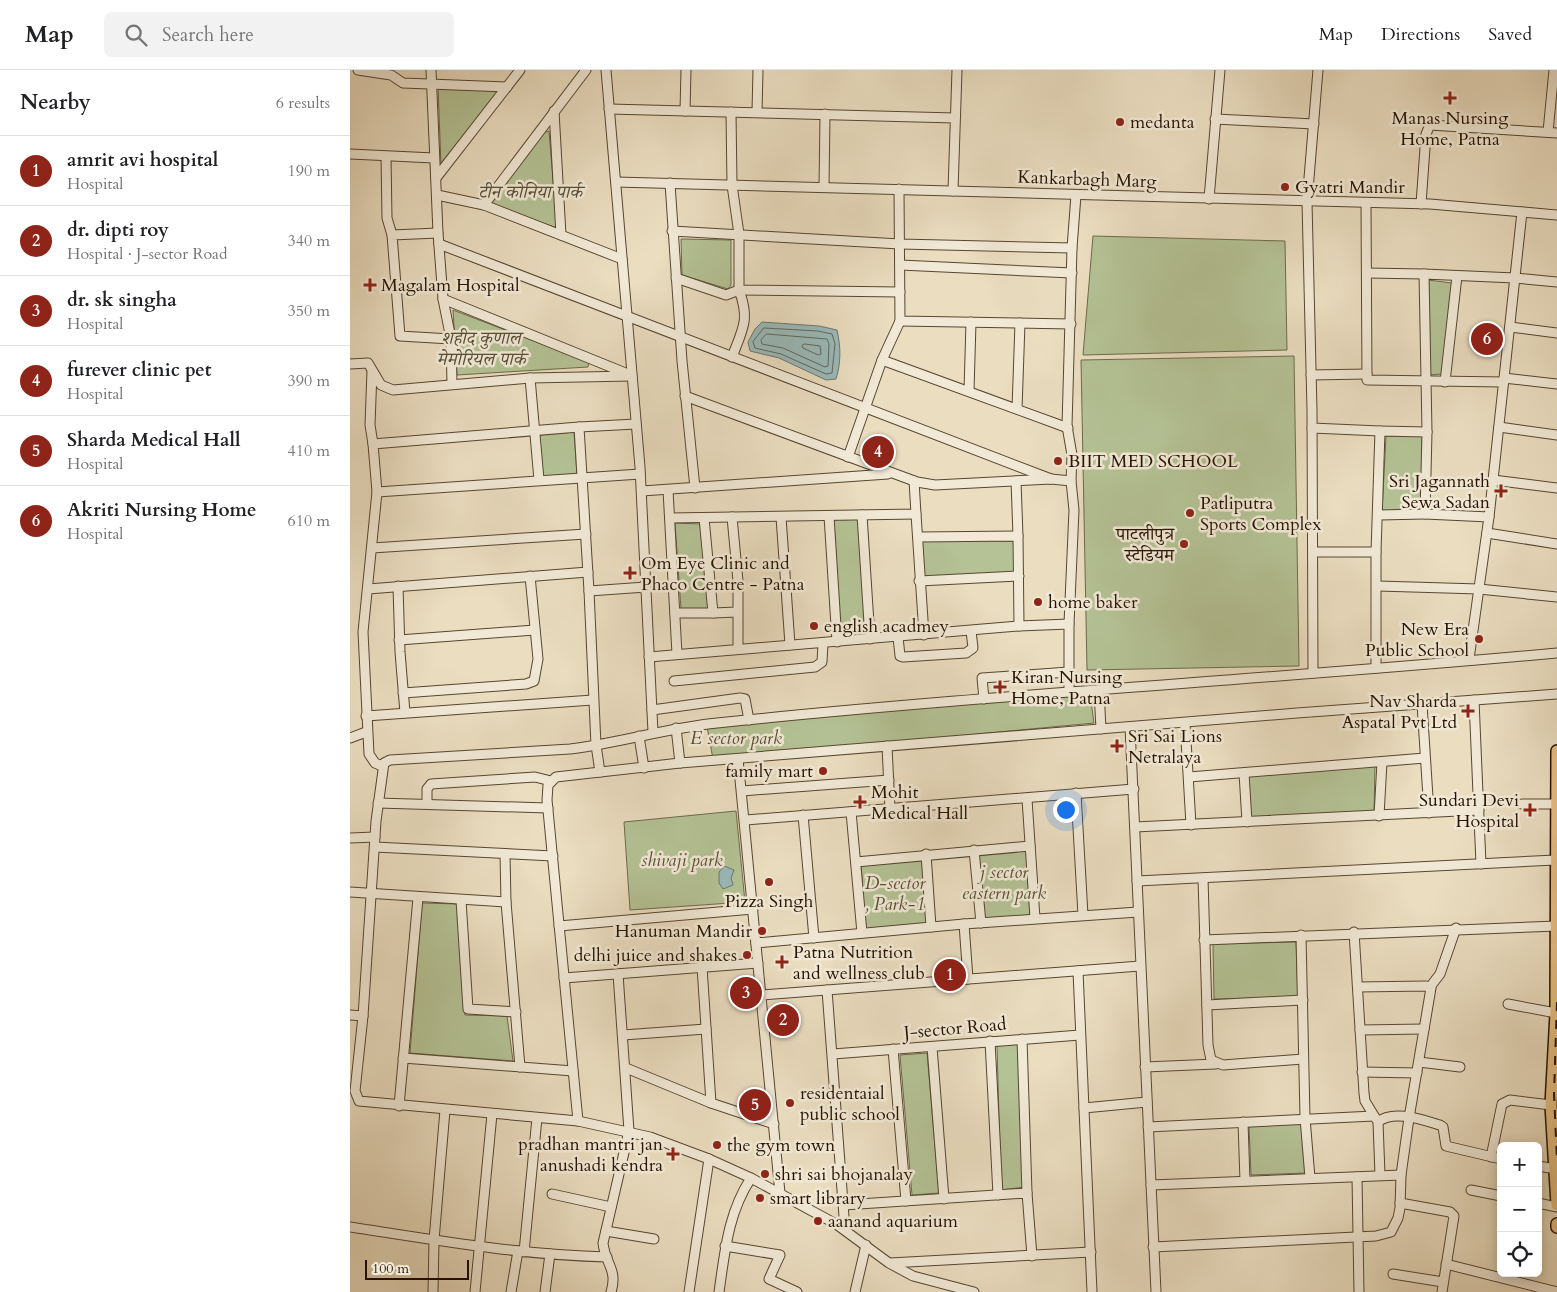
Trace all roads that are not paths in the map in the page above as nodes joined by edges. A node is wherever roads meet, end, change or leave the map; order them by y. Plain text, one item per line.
1 (358, 70) edge
2 (431, 70) edge
3 (520, 70) edge
4 (586, 70) edge
5 (606, 70) edge
6 (686, 70) edge
7 (758, 70) edge
8 (957, 70) edge
9 (1220, 70) edge
10 (1318, 70) edge
11 (1554, 70) edge
12 (431, 84) junction
13 (507, 88) junction
14 (609, 109) junction
15 (554, 111) junction
16 (684, 111) junction
17 (731, 112) junction
18 (757, 112) junction
19 (825, 114) junction
20 (955, 118) junction
21 (1215, 119) junction
22 (1314, 124) junction
23 (1553, 132) edge
24 (350, 154) edge
25 (386, 157) junction
26 (434, 158) junction
27 (436, 178) junction
28 (616, 182) junction
29 (670, 183) junction
30 (732, 185) junction
31 (824, 187) junction
32 (899, 189) junction
33 (954, 191) junction
34 (1076, 194) junction
35 (437, 195) junction
36 (1209, 199) junction
37 (1307, 202) junction
38 (1366, 203) junction
39 (1421, 204) junction
40 (484, 205) junction
41 (1522, 212) junction
42 (1557, 215) edge
43 (672, 231) junction
44 (438, 233) junction
45 (392, 234) junction
46 (739, 234) junction
47 (561, 235) junction
48 (439, 244) junction
49 (900, 244) junction
50 (1072, 248) junction
51 (622, 259) junction
52 (900, 265) junction
53 (1072, 272) junction
54 (1367, 273) junction
55 (1424, 274) junction
56 (1457, 276) junction
57 (676, 278) junction
58 (1515, 278) junction
59 (1557, 282) edge
60 (739, 290) junction
61 (900, 292) junction
62 (443, 299) junction
63 (627, 318) junction
64 (900, 321) junction
65 (971, 322) junction
66 (1020, 323) junction
67 (1071, 324) junction
68 (1510, 327) junction
69 (1557, 333) edge
70 (680, 336) junction
71 (451, 339) junction
72 (732, 357) junction
73 (882, 360) junction
74 (350, 364) edge
75 (372, 368) junction
76 (1367, 374) junction
77 (1311, 375) junction
78 (632, 376) junction
79 (530, 378) junction
80 (1504, 380) junction
81 (1426, 382) junction
82 (1445, 382) junction
83 (452, 384) junction
84 (1557, 384) edge
85 (969, 391) junction
86 (685, 396) junction
87 (865, 407) junction
88 (1017, 409) junction
89 (636, 424) junction
90 (579, 427) junction
91 (1499, 427) junction
92 (1068, 428) junction
93 (1312, 428) junction
94 (535, 430) junction
95 (1380, 431) junction
96 (1427, 432) junction
97 (1557, 435) edge
98 (373, 444) junction
99 (848, 457) junction
100 (640, 474) junction
101 (893, 474) junction
102 (582, 478) junction
103 (1051, 479) junction
104 (538, 480) junction
105 (1493, 480) junction
106 (914, 481) junction
107 (1016, 481) junction
108 (1071, 481) junction
109 (695, 488) junction
110 (1557, 488) edge
111 (668, 490) junction
112 (642, 491) junction
113 (376, 492) junction
114 (916, 514) junction
115 (1425, 514) junction
116 (862, 515) junction
117 (1379, 515) junction
118 (829, 516) junction
119 (781, 517) junction
120 (1489, 517) junction
121 (670, 518) junction
122 (704, 518) junction
123 (732, 518) junction
124 (1487, 533) junction
125 (586, 534) junction
126 (918, 536) junction
127 (1018, 536) junction
128 (1557, 544) edge
129 (372, 548) junction
130 (1313, 552) junction
131 (1376, 552) junction
132 (588, 572) junction
133 (530, 576) junction
134 (1019, 576) junction
135 (919, 581) junction
136 (398, 586) junction
137 (1378, 586) junction
138 (646, 588) junction
139 (1479, 588) junction
140 (368, 589) junction
141 (590, 591) junction
142 (1557, 597) edge
143 (738, 612) junction
144 (675, 613) junction
145 (713, 613) junction
146 (1069, 624) junction
147 (1019, 626) junction
148 (535, 630) junction
149 (971, 631) junction
150 (924, 635) junction
151 (898, 637) junction
152 (870, 639) junction
153 (399, 640) junction
154 (837, 642) junction
155 (823, 643) junction
156 (790, 645) junction
157 (738, 649) junction
158 (1557, 653) edge
159 (677, 654) junction
160 (649, 657) junction
161 (1469, 660) junction
162 (1376, 668) junction
163 (1069, 672) junction
164 (1313, 673) junction
165 (674, 681) dead end
166 (1099, 690) junction
167 (1069, 692) junction
168 (403, 693) junction
169 (1557, 694) edge
170 (984, 699) junction
171 (593, 700) junction
172 (1474, 700) junction
173 (1422, 704) junction
174 (652, 710) junction
175 (405, 713) junction
176 (366, 716) junction
177 (749, 720) junction
178 (1185, 723) junction
179 (1130, 727) junction
180 (676, 728) junction
181 (1101, 729) junction
182 (366, 732) junction
183 (653, 732) junction
184 (639, 736) junction
185 (350, 738) edge
186 (596, 746) junction
187 (887, 746) junction
188 (1557, 751) edge
189 (1425, 758) junction
190 (738, 759) junction
191 (1382, 762) junction
192 (680, 763) junction
193 (382, 766) junction
194 (644, 768) junction
195 (600, 772) junction
196 (1244, 773) junction
197 (1189, 777) junction
198 (889, 780) junction
199 (551, 781) junction
200 (1134, 789) junction
201 (742, 791) junction
202 (1076, 794) junction
203 (1027, 799) junction
204 (378, 803) junction
205 (427, 804) junction
206 (1522, 804) dead end
207 (1555, 804) junction
208 (548, 808) junction
209 (890, 809) junction
210 (1479, 810) junction
211 (851, 812) junction
212 (1429, 813) junction
213 (803, 815) junction
214 (1379, 816) junction
215 (746, 820) junction
216 (1246, 822) junction
217 (1191, 825) junction
218 (1135, 827) junction
219 (350, 838) edge
220 (375, 842) junction
221 (1030, 846) junction
222 (974, 850) junction
223 (505, 854) junction
224 (926, 854) junction
225 (553, 856) junction
226 (1556, 860) edge
227 (856, 862) junction
228 (1481, 864) junction
229 (1203, 878) junction
230 (1137, 881) junction
231 (350, 892) edge
232 (371, 895) junction
233 (418, 898) junction
234 (461, 900) junction
235 (506, 902) junction
236 (753, 909) junction
237 (1138, 912) junction
238 (1083, 915) junction
239 (1035, 918) junction
240 (982, 923) junction
241 (964, 924) junction
242 (559, 926) junction
243 (1556, 926) edge
244 (931, 927) junction
245 (1456, 928) junction
246 (1354, 932) junction
247 (862, 933) junction
248 (1301, 935) junction
249 (814, 938) junction
250 (1204, 940) junction
251 (756, 943) junction
252 (758, 963) junction
253 (1140, 966) junction
254 (702, 967) junction
255 (1078, 971) junction
256 (618, 974) junction
257 (564, 978) junction
258 (968, 979) junction
259 (1358, 987) junction
260 (1430, 987) junction
261 (827, 990) junction
262 (761, 995) junction
263 (1303, 1000) junction
264 (1508, 1004) dead end
265 (1207, 1005) junction
266 (516, 1012) junction
267 (1556, 1013) junction
268 (350, 1015) edge
269 (363, 1016) junction
270 (706, 1029) junction
271 (1424, 1029) junction
272 (1360, 1030) junction
273 (1080, 1034) junction
274 (623, 1035) junction
275 (1022, 1039) junction
276 (350, 1041) edge
277 (360, 1042) junction
278 (990, 1042) junction
279 (932, 1047) junction
280 (893, 1050) junction
281 (833, 1054) junction
282 (403, 1058) junction
283 (1303, 1059) junction
284 (1419, 1062) junction
285 (1216, 1064) junction
286 (520, 1066) junction
287 (1145, 1067) junction
288 (1460, 1067) dead end
289 (626, 1068) junction
290 (573, 1071) junction
291 (1362, 1072) junction
292 (1417, 1073) junction
293 (354, 1094) edge
294 (1147, 1102) junction
295 (711, 1103) junction
296 (1551, 1105) junction
297 (399, 1106) junction
298 (350, 1107) edge
299 (1084, 1108) junction
300 (445, 1110) junction
301 (492, 1114) junction
302 (537, 1118) junction
303 (1305, 1118) junction
304 (1409, 1118) junction
305 (1376, 1119) junction
306 (578, 1121) junction
307 (1243, 1122) junction
308 (774, 1124) junction
309 (1148, 1127) junction
310 (629, 1131) junction
311 (1555, 1134) edge
312 (1491, 1157) junction
313 (1497, 1158) edge
314 (709, 1159) junction
315 (1542, 1167) edge
316 (1556, 1169) junction
317 (1380, 1175) junction
318 (1401, 1175) junction
319 (1357, 1177) junction
320 (751, 1178) junction
321 (1310, 1178) junction
322 (1245, 1181) junction
323 (1151, 1185) junction
324 (1556, 1187) edge
325 (1470, 1190) dead end
326 (780, 1193) junction
327 (1027, 1193) junction
328 (552, 1194) dead end
329 (998, 1195) junction
330 (1497, 1195) edge
331 (944, 1199) junction
332 (906, 1201) junction
333 (1400, 1203) junction
334 (1542, 1204) edge
335 (844, 1205) junction
336 (1557, 1206) edge
337 (611, 1207) junction
338 (350, 1226) edge
339 (845, 1230) junction
340 (606, 1231) junction
341 (1358, 1237) junction
342 (654, 1239) dead end
343 (434, 1240) junction
344 (866, 1245) junction
345 (725, 1246) junction
346 (478, 1247) junction
347 (1153, 1247) junction
348 (521, 1252) junction
349 (1091, 1252) junction
350 (550, 1254) junction
351 (1032, 1256) junction
352 (607, 1257) junction
353 (890, 1263) junction
354 (1446, 1264) junction
355 (1394, 1274) dead end
356 (1443, 1282) junction
357 (433, 1292) edge
358 (475, 1292) edge
359 (512, 1292) edge
360 (545, 1292) edge
361 (611, 1292) edge
362 (689, 1292) edge
363 (719, 1292) edge
364 (796, 1292) edge
365 (855, 1292) edge
366 (974, 1292) edge
367 (1092, 1292) edge
368 (1156, 1292) edge
369 (1359, 1292) edge
370 (1442, 1292) edge
371 (1557, 1292) edge

1 - 12 street
2 - 12 street
3 - 13 street
4 - 15 street
5 - 14 street
6 - 16 street
7 - 18 street
8 - 20 street
9 - 21 street
10 - 22 street
11 - 23 street
12 - 13 street
12 - 26 street
13 - 27 street
14 - 16 street
14 - 28 street
15 - 40 street
15 - 47 street
16 - 17 street
17 - 18 street
17 - 30 street
18 - 19 street
19 - 20 street
19 - 31 street
20 - 33 street
21 - 22 street
21 - 36 street
22 - 37 street
23 - 39 street
24 - 25 street
25 - 26 street
25 - 45 street
26 - 27 street
27 - 35 street
28 - 29 street, Kankarbagh Marg
28 - 51 street
29 - 30 street, Kankarbagh Marg
29 - 43 street
30 - 31 street, Kankarbagh Marg
30 - 46 street
31 - 32 street, Kankarbagh Marg
32 - 33 street, Kankarbagh Marg
32 - 49 street
33 - 34 street, Kankarbagh Marg
34 - 36 street, Kankarbagh Marg
34 - 50 street
35 - 40 street
35 - 44 street
36 - 37 street, Kankarbagh Marg
37 - 38 street, Kankarbagh Marg
37 - 77 street
38 - 39 street, Kankarbagh Marg
38 - 54 street
39 - 41 street, Kankarbagh Marg
40 - 47 street
41 - 42 street, Kankarbagh Marg
41 - 58 street
43 - 46 street
43 - 57 street
44 - 45 street
44 - 48 street
45 - 71 street
46 - 49 street
46 - 60 street
47 - 51 street
48 - 62 street
48 - 63 street
49 - 50 street
49 - 52 street
50 - 53 street
51 - 63 street
52 - 53 street
52 - 61 street
53 - 67 street
54 - 55 street
54 - 76 street
55 - 56 street
55 - 81 street
56 - 58 street
56 - 82 street
57 - 60 street
57 - 70 street
58 - 59 street
58 - 68 street
60 - 61 street
60 - 72 street
61 - 64 street
62 - 71 street
62 - 78 street
63 - 70 street
63 - 78 street
64 - 65 street
64 - 73 street
65 - 66 street
65 - 85 street
66 - 67 street
66 - 88 street
67 - 92 street
68 - 69 street
68 - 80 street
70 - 72 street
70 - 86 street
71 - 83 street
72 - 87 street
73 - 85 street
73 - 87 street
74 - 75 street
75 - 83 street
75 - 98 street
76 - 77 street
76 - 81 street
77 - 93 street
78 - 79 street
78 - 89 street
79 - 83 street
79 - 94 street
80 - 82 street
80 - 84 street
80 - 91 street
81 - 82 street
81 - 96 street
85 - 88 street
86 - 99 street
86 - 109 street
87 - 99 street
87 - 103 street
88 - 92 street
89 - 90 street
89 - 100 street
90 - 94 street
90 - 102 street
91 - 97 street
91 - 105 street
92 - 108 street
93 - 95 street
93 - 130 street
94 - 98 street
94 - 104 street
95 - 96 street
95 - 117 street
96 - 115 street
98 - 113 street
99 - 101 street
100 - 102 street
100 - 112 street
101 - 106 street
101 - 109 street
102 - 104 street
102 - 125 street
103 - 107 street
103 - 108 street
104 - 113 street
105 - 110 street
105 - 120 street
106 - 107 street
106 - 114 street
107 - 127 street
108 - 146 street
109 - 111 street
111 - 112 street
111 - 121 street
112 - 138 street
113 - 129 street
114 - 116 street
114 - 126 street
115 - 117 street
115 - 120 street
116 - 118 street
116 - 152 street
117 - 131 street
118 - 119 street
118 - 154 street
119 - 123 street
119 - 156 street
120 - 124 street
121 - 122 street
121 - 144 street
122 - 123 street
122 - 145 street
123 - 143 street
124 - 128 street
124 - 139 street
125 - 129 street
125 - 132 street
126 - 127 street
126 - 135 street
127 - 134 street
129 - 140 street
130 - 131 street
130 - 164 street
131 - 137 street
132 - 133 street
132 - 141 street
133 - 136 street
133 - 148 street
134 - 135 street
134 - 147 street
135 - 150 street
136 - 140 street
136 - 153 street
137 - 139 street
137 - 162 street
138 - 141 street
138 - 160 street
139 - 142 street
139 - 161 street
140 - 176 street
141 - 171 street
143 - 145 street
143 - 157 street
144 - 145 street
144 - 159 street
146 - 147 street
146 - 163 street
147 - 149 street
148 - 153 street
148 - 168 street
149 - 150 street
149 - 151 street
150 - 151 street
151 - 152 street
152 - 154 street
153 - 168 street
154 - 155 street
155 - 156 street
155 - 165 street
156 - 157 street
157 - 159 street
158 - 161 street
159 - 160 street
160 - 174 street
161 - 162 street
162 - 164 street
163 - 167 street
163 - 170 street
164 - 166 street
166 - 167 street
166 - 181 street
167 - 170 street
168 - 175 street
169 - 172 street
170 - 177 street
171 - 175 street
171 - 186 street
172 - 173 street
172 - 210 street
173 - 178 street
173 - 189 street
174 - 177 street
174 - 183 street
175 - 176 street
176 - 182 street
177 - 180 street
178 - 179 street
178 - 197 street
179 - 181 street
179 - 200 street
180 - 183 street
180 - 192 street
181 - 187 street
182 - 185 street
182 - 193 street
183 - 184 street
184 - 186 street
184 - 194 street
186 - 193 street
186 - 195 street
187 - 190 street
187 - 198 street
188 - 207 main road
189 - 191 street
189 - 212 street
190 - 192 street
190 - 201 street
191 - 196 street
191 - 214 street
192 - 194 street
193 - 204 street
194 - 195 street
195 - 199 street
196 - 197 street
196 - 216 street
197 - 217 street
198 - 201 street
198 - 209 street
199 - 205 street
199 - 208 street
200 - 202 street
200 - 218 street
201 - 215 street
202 - 203 street
202 - 238 street
203 - 209 street
203 - 221 street
204 - 205 street
204 - 220 street
205 - 208 street
206 - 207 street
207 - 226 main road
208 - 225 street
209 - 211 street
210 - 212 street
210 - 228 street
211 - 213 street
211 - 227 street
212 - 214 street
213 - 215 street
213 - 249 street
214 - 216 street
215 - 236 street
216 - 217 street
217 - 218 street
218 - 230 street
219 - 220 street
220 - 223 street
220 - 232 street
221 - 222 street
221 - 239 street
222 - 224 street
222 - 240 street
223 - 225 street
223 - 235 street
224 - 227 street
224 - 244 street
225 - 242 street
226 - 228 street
226 - 243 main road
227 - 247 street
228 - 229 street
229 - 230 street
229 - 250 street
230 - 237 street
231 - 232 street
232 - 233 street
232 - 269 street
233 - 234 street
233 - 282 street
234 - 235 street
234 - 266 street
235 - 266 street
236 - 242 street
236 - 251 street
237 - 238 street
237 - 253 street
238 - 239 street
239 - 240 street
240 - 241 street
241 - 244 street
241 - 258 street
242 - 257 street
243 - 245 street
243 - 267 main road
244 - 247 street
245 - 246 street
245 - 260 street
246 - 248 street
246 - 259 street
247 - 249 street
248 - 250 street
248 - 263 street
249 - 251 street
250 - 265 street
251 - 252 street
252 - 254 street
252 - 262 street
253 - 255 street
253 - 287 street
254 - 256 street
254 - 270 street
255 - 258 street
255 - 273 street
256 - 257 street
256 - 274 street
257 - 290 street
258 - 261 street
259 - 260 street
259 - 272 street
260 - 271 street
261 - 262 street
261 - 281 street
262 - 308 street
263 - 265 street
263 - 283 street
264 - 267 street
265 - 285 street
266 - 286 street
267 - 296 main road
268 - 269 street
269 - 277 street
270 - 274 street
270 - 295 street
271 - 272 street
271 - 284 street
272 - 291 street
273 - 275 street, J-sector Road
273 - 299 street
274 - 289 street
275 - 278 street, J-sector Road
275 - 327 street
276 - 277 street
277 - 293 street
278 - 279 street, J-sector Road
278 - 329 street
279 - 280 street, J-sector Road
279 - 331 street
280 - 281 street, J-sector Road
280 - 332 street
281 - 335 street
282 - 286 street
282 - 297 street
283 - 285 street
283 - 303 street
284 - 288 street
284 - 292 street
285 - 287 street
286 - 290 street
287 - 294 street
289 - 295 street
289 - 310 street
290 - 306 street
291 - 292 street
291 - 305 street
292 - 304 street
293 - 297 street
293 - 298 street
294 - 299 street
294 - 309 street
295 - 308 street
296 - 311 main road
296 - 312 street
297 - 300 street
299 - 349 street
300 - 301 street
300 - 343 street
301 - 302 street
301 - 346 street
302 - 306 street
302 - 348 street
303 - 305 street
303 - 307 street
303 - 321 street
304 - 305 street
304 - 312 street
304 - 318 street
305 - 317 street
306 - 310 street
307 - 309 street
307 - 322 street
308 - 326 street
309 - 323 street
310 - 314 street
310 - 337 street
311 - 316 main road
312 - 313 street
314 - 320 street
314 - 362 street
315 - 316 street
316 - 324 main road
317 - 318 street
317 - 319 street
318 - 333 street
319 - 321 street
319 - 341 street
320 - 326 street
320 - 345 street
321 - 322 street
322 - 323 street
323 - 347 street
324 - 336 main road
325 - 330 street
326 - 339 street
327 - 329 street
327 - 351 street
328 - 337 street
329 - 331 street
331 - 332 street
332 - 335 street
333 - 341 street
333 - 354 street
334 - 336 street
335 - 339 street
337 - 340 street
338 - 343 street
339 - 344 street
340 - 342 street
340 - 352 street
341 - 347 street
341 - 369 street
343 - 346 street
343 - 357 street
344 - 353 street
344 - 365 street
345 - 363 street
345 - 364 street
346 - 348 street
346 - 358 street
347 - 368 street
348 - 350 street
348 - 359 street
349 - 351 street
349 - 367 street
350 - 352 street
350 - 360 street
351 - 353 street
352 - 361 street
353 - 366 street
354 - 356 street
354 - 371 street
355 - 356 street
356 - 370 street

